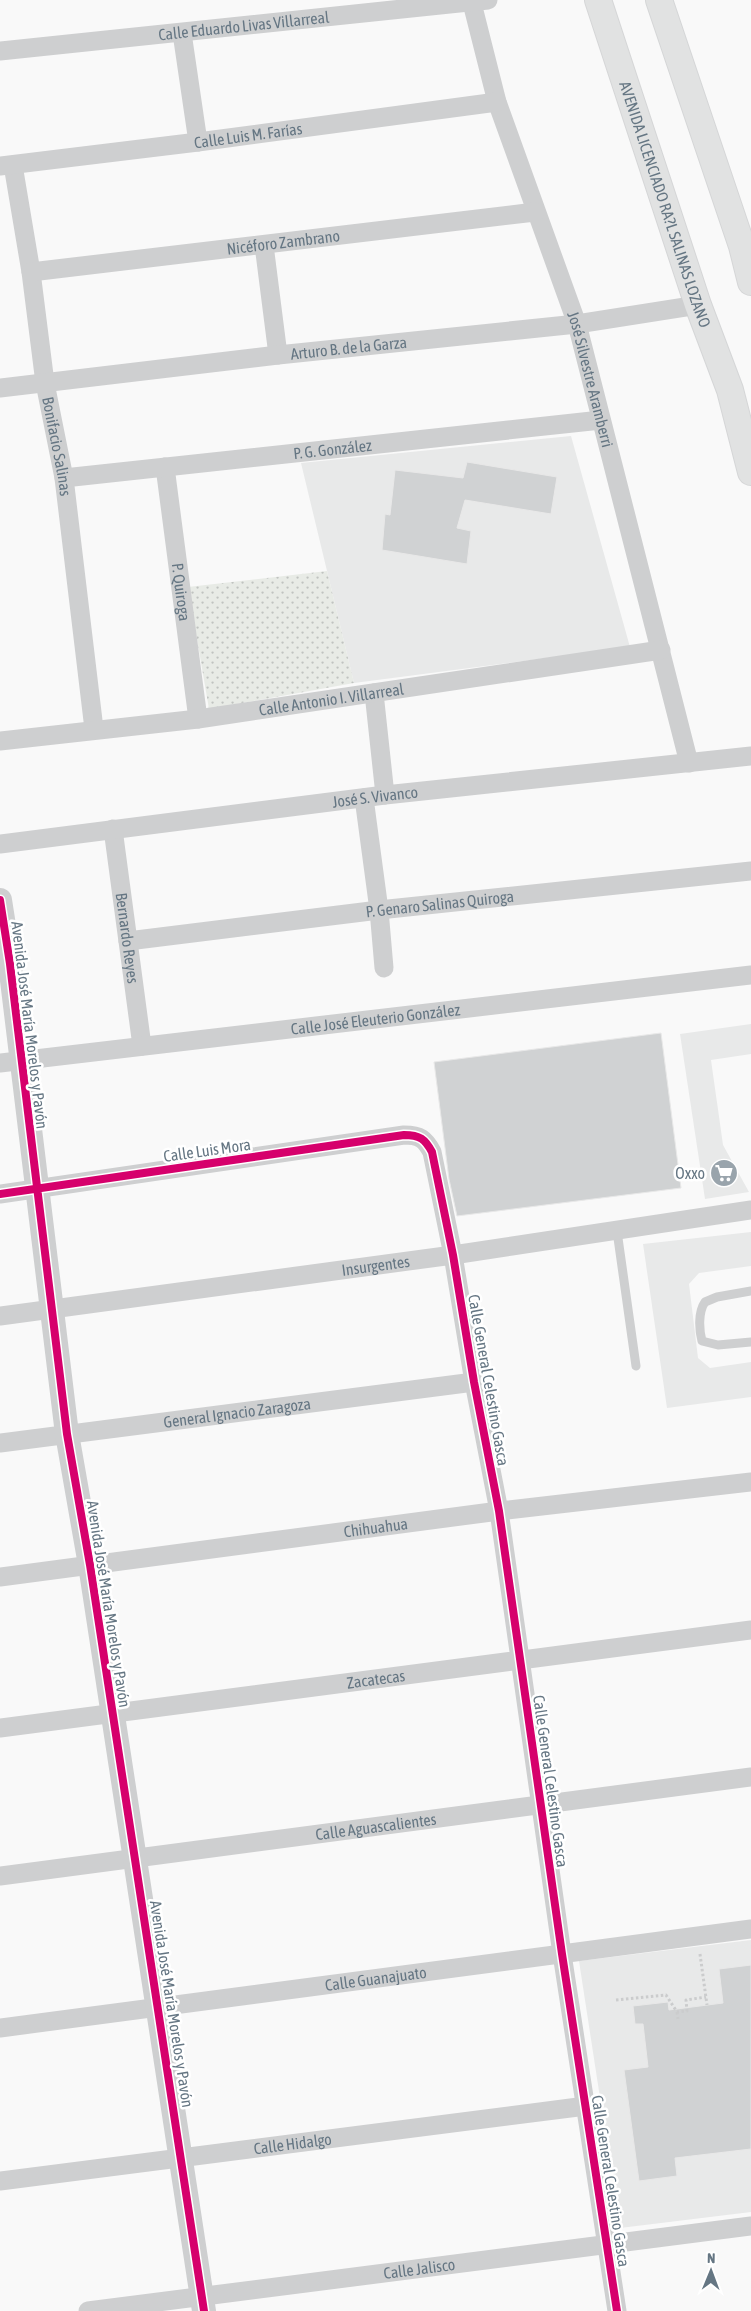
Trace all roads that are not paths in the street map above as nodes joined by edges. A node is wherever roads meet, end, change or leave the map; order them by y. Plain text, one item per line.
1 (598, 0) edge
2 (659, 0) edge
3 (480, 1) edge
4 (182, 33) junction
5 (0, 51) edge
6 (497, 102) junction
7 (198, 142) junction
8 (7, 166) edge
9 (535, 212) junction
10 (746, 240) edge
11 (264, 245) junction
12 (31, 272) junction
13 (751, 282) edge
14 (698, 305) junction
15 (576, 324) junction
16 (278, 356) junction
17 (45, 383) junction
18 (0, 388) edge
19 (743, 407) edge
20 (601, 420) junction
21 (165, 467) junction
22 (751, 472) edge
23 (64, 478) junction
24 (661, 650) junction
25 (374, 693) junction
26 (198, 719) junction
27 (94, 729) junction
28 (0, 741) edge
29 (751, 756) edge
30 (688, 763) junction
31 (385, 795) junction
32 (364, 798) junction
33 (113, 829) junction
34 (0, 844) edge
35 (751, 871) edge
36 (0, 900) edge
37 (379, 910) junction
38 (128, 941) junction
39 (384, 968) dead end
40 (751, 976) edge
41 (142, 1046) junction
42 (10, 1061) edge
43 (417, 1135) joint
44 (36, 1189) junction
45 (0, 1194) edge
46 (751, 1210) edge
47 (617, 1231) junction
48 (453, 1255) junction
49 (751, 1291) edge
50 (52, 1310) junction
51 (0, 1316) edge
52 (751, 1342) edge
53 (636, 1366) dead end
54 (474, 1382) junction
55 (67, 1434) junction
56 (0, 1443) edge
57 (751, 1482) edge
58 (499, 1512) junction
59 (90, 1565) junction
60 (0, 1577) edge
61 (751, 1630) edge
62 (520, 1661) junction
63 (112, 1712) junction
64 (0, 1728) edge
65 (751, 1777) edge
66 (540, 1806) junction
67 (135, 1857) junction
68 (0, 1876) edge
69 (751, 1929) edge
70 (562, 1954) junction
71 (159, 2007) junction
72 (0, 2028) edge
73 (586, 2106) junction
74 (181, 2157) junction
75 (0, 2181) edge
76 (751, 2226) edge
77 (607, 2245) junction
78 (203, 2304) edge
79 (88, 2311) edge
80 (617, 2311) edge

1 - 14 main road, AVENIDA LICENCIADO RA?L SALINAS LOZANO
2 - 10 main road
3 - 4 street, Calle Eduardo Livas Villarreal
3 - 6 street, José Silvestre Aramberri
4 - 5 street, Calle Eduardo Livas Villarreal
4 - 7 street
6 - 7 street, Calle Luis M. Farías
6 - 9 street, José Silvestre Aramberri
7 - 8 street, Calle Luis M. Farías
8 - 12 street, Bonifacio Salinas
9 - 11 street, Nicéforo Zambrano
9 - 15 street, José Silvestre Aramberri
10 - 13 main road
11 - 12 street, Nicéforo Zambrano
11 - 16 street
12 - 17 street, Bonifacio Salinas
14 - 15 street, Arturo B. de la Garza
14 - 19 main road, AVENIDA LICENCIADO RA?L SALINAS LOZANO
15 - 16 street, Arturo B. de la Garza
15 - 20 street, José Silvestre Aramberri
16 - 17 street, Arturo B. de la Garza
17 - 18 street, Arturo B. de la Garza
17 - 23 street, Bonifacio Salinas
19 - 22 main road, AVENIDA LICENCIADO RA?L SALINAS LOZANO
20 - 21 street, P. G. González
20 - 24 street, José Silvestre Aramberri
21 - 23 street, P. G. González
21 - 26 street, P. Quiroga
23 - 27 street, Bonifacio Salinas
24 - 25 street, Calle Antonio I. Villarreal
24 - 30 street, José Silvestre Aramberri
25 - 26 street, Calle Antonio I. Villarreal
25 - 31 street
26 - 27 street, Calle Antonio I. Villarreal
27 - 28 street, Calle Antonio I. Villarreal
29 - 30 street, José S. Vivanco
30 - 31 street, José S. Vivanco
31 - 32 street, José S. Vivanco
32 - 33 street, José S. Vivanco
32 - 37 street
33 - 34 street, José S. Vivanco
33 - 38 street, Bernardo Reyes
35 - 37 street, P. Genaro Salinas Quiroga
36 - 42 street, Avenida José María Morelos y Pavón
37 - 38 street, P. Genaro Salinas Quiroga
37 - 39 street
38 - 41 street, Bernardo Reyes
40 - 41 street, Calle José Eleuterio González
41 - 42 street, Calle José Eleuterio González
42 - 44 street, Avenida José María Morelos y Pavón
43 - 44 street, Calle Luis Mora
43 - 48 street, Calle General Celestino Gasca
44 - 45 street, Calle Luis Mora
44 - 50 street, Avenida José María Morelos y Pavón
46 - 47 street, Insurgentes
47 - 48 street, Insurgentes
47 - 53 lane
48 - 50 street, Insurgentes
48 - 54 street, Calle General Celestino Gasca
49 - 52 lane
50 - 51 street, Insurgentes
50 - 55 street, Avenida José María Morelos y Pavón
54 - 55 street, General Ignacio Zaragoza
54 - 58 street, Calle General Celestino Gasca
55 - 56 street, General Ignacio Zaragoza
55 - 59 street, Avenida José María Morelos y Pavón
57 - 58 street, Chihuahua
58 - 59 street, Chihuahua
58 - 62 street, Calle General Celestino Gasca
59 - 60 street, Chihuahua
59 - 63 street, Avenida José María Morelos y Pavón
61 - 62 street, Zacatecas
62 - 63 street, Zacatecas
62 - 66 street, Calle General Celestino Gasca
63 - 64 street, Zacatecas
63 - 67 street, Avenida José María Morelos y Pavón
65 - 66 street, Calle Aguascalientes
66 - 67 street, Calle Aguascalientes
66 - 70 street, Calle General Celestino Gasca
67 - 68 street, Calle Aguascalientes
67 - 71 street, Avenida José María Morelos y Pavón
69 - 70 street, Calle Guanajuato
70 - 71 street, Calle Guanajuato
70 - 73 street, Calle General Celestino Gasca
71 - 72 street, Calle Guanajuato
71 - 74 street, Avenida José María Morelos y Pavón
73 - 74 street, Calle Hidalgo
73 - 77 street, Calle General Celestino Gasca
74 - 75 street, Calle Hidalgo
74 - 78 street, Avenida José María Morelos y Pavón
76 - 77 street, Calle Jalisco
77 - 78 street, Calle Jalisco
77 - 80 street, Calle General Celestino Gasca
78 - 79 street, Calle Jalisco

